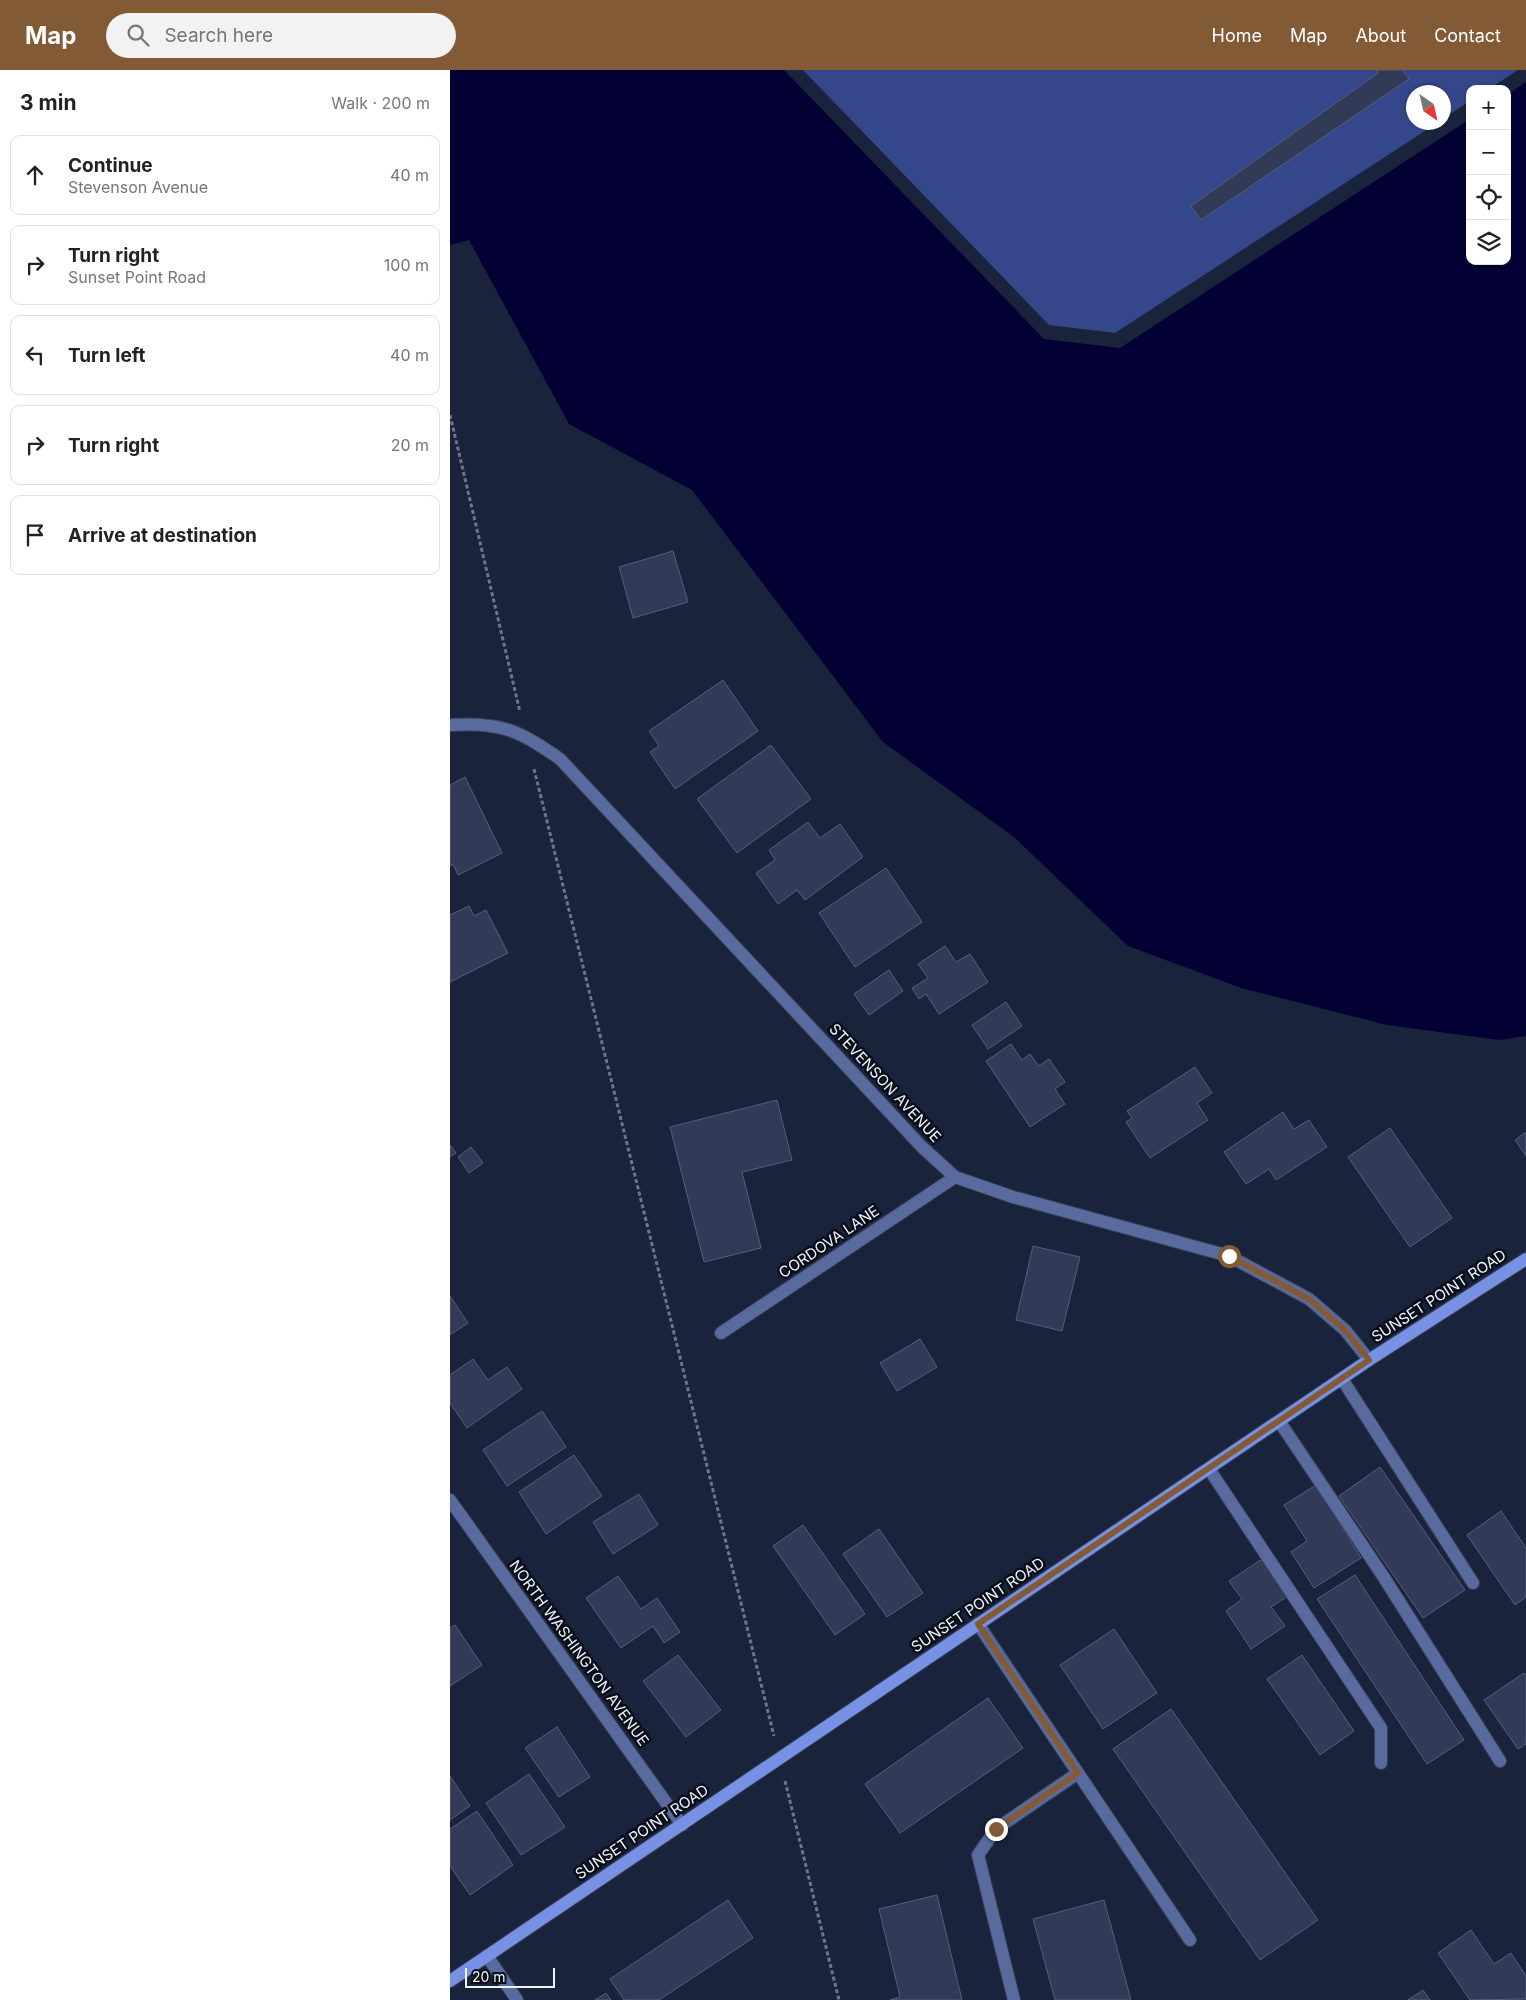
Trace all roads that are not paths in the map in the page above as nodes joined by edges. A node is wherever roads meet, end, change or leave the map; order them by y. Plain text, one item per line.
1 (450, 725) edge
2 (955, 1177) junction
3 (1526, 1259) edge
4 (721, 1333) dead end
5 (1369, 1360) junction
6 (1342, 1379) junction
7 (1279, 1422) junction
8 (1209, 1469) junction
9 (450, 1500) edge
10 (1473, 1583) dead end
11 (978, 1624) junction
12 (1500, 1761) dead end
13 (1381, 1763) dead end
14 (1078, 1773) junction
15 (682, 1824) junction
16 (1190, 1940) dead end
17 (487, 1956) junction
18 (450, 1981) edge
19 (517, 2000) edge
20 (1014, 2000) edge

1 - 2 street, STEVENSON AVENUE
2 - 4 street, CORDOVA LANE
2 - 5 street, STEVENSON AVENUE
3 - 5 main road, SUNSET POINT ROAD
5 - 6 main road, SUNSET POINT ROAD
6 - 7 main road, SUNSET POINT ROAD
6 - 10 street
7 - 8 main road, SUNSET POINT ROAD
7 - 12 street
8 - 11 main road, SUNSET POINT ROAD
8 - 13 street
9 - 15 street, NORTH WASHINGTON AVENUE
11 - 14 street
11 - 15 main road, SUNSET POINT ROAD
14 - 16 street
14 - 20 street
15 - 17 main road, SUNSET POINT ROAD
17 - 18 main road, SUNSET POINT ROAD
17 - 19 street

